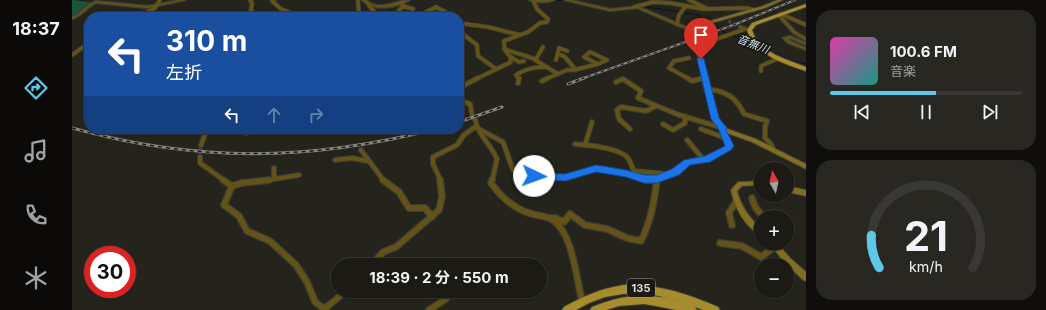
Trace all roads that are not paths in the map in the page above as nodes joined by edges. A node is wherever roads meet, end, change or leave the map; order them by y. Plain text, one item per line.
1 (160, 0) edge
2 (184, 0) edge
3 (250, 0) edge
4 (274, 0) edge
5 (358, 0) edge
6 (364, 0) edge
7 (408, 0) edge
8 (532, 0) edge
9 (553, 0) edge
10 (566, 0) edge
11 (637, 0) edge
12 (689, 0) edge
13 (781, 0) edge
14 (97, 1) edge
15 (368, 4) junction
16 (402, 4) junction
17 (644, 4) junction
18 (806, 5) edge
19 (157, 6) junction
20 (686, 6) junction
21 (634, 7) junction
22 (413, 9) dead end
23 (710, 9) junction
24 (754, 10) junction
25 (147, 12) edge
26 (252, 12) edge
27 (286, 12) edge
28 (359, 12) edge
29 (374, 12) edge
30 (397, 12) edge
31 (426, 12) edge
32 (446, 12) edge
33 (780, 15) junction
34 (72, 18) edge
35 (465, 24) dead end
36 (677, 24) junction
37 (806, 25) edge
38 (740, 27) tunnel mouth
39 (690, 29) junction
40 (747, 29) junction
41 (464, 35) edge
42 (520, 35) junction
43 (806, 40) edge
44 (696, 42) junction
45 (806, 44) edge
46 (84, 46) edge
47 (543, 47) dead end
48 (504, 49) junction
49 (806, 49) edge
50 (568, 51) dead end
51 (73, 53) edge
52 (558, 54) junction
53 (510, 57) junction
54 (689, 58) dead end
55 (779, 58) junction
56 (536, 59) junction
57 (556, 60) dead end
58 (524, 61) dead end
59 (598, 64) junction
60 (549, 67) junction
61 (496, 69) junction
62 (806, 69) edge
63 (576, 70) junction
64 (761, 71) dead end
65 (558, 74) junction
66 (706, 78) junction
67 (542, 81) dead end
68 (616, 82) dead end
69 (518, 83) dead end
70 (464, 85) edge
71 (709, 89) junction
72 (464, 102) edge
73 (656, 106) junction
74 (472, 114) dead end
75 (685, 116) junction
76 (475, 119) dead end
77 (592, 122) dead end
78 (663, 124) dead end
79 (476, 127) junction
80 (630, 129) dead end
81 (701, 129) dead end
82 (722, 129) junction
83 (205, 134) edge
84 (728, 139) junction
85 (687, 140) dead end
86 (576, 144) dead end
87 (202, 145) tunnel mouth
88 (585, 145) junction
89 (361, 150) dead end
90 (774, 151) junction
91 (200, 157) tunnel mouth
92 (335, 160) dead end
93 (704, 160) junction
94 (367, 161) junction
95 (806, 167) edge
96 (274, 168) dead end
97 (668, 174) junction
98 (299, 175) dead end
99 (274, 178) junction
100 (657, 179) junction
101 (754, 182) edge
102 (232, 186) junction
103 (794, 190) edge
104 (806, 193) edge
105 (752, 198) dead end
106 (737, 200) junction
107 (757, 210) edge
108 (432, 217) junction
109 (549, 218) junction
110 (732, 225) dead end
111 (754, 226) edge
112 (720, 243) dead end
113 (769, 250) edge
114 (780, 250) edge
115 (378, 258) edge
116 (806, 277) edge
117 (337, 298) edge
118 (446, 298) edge
119 (582, 300) junction
120 (324, 309) edge
121 (429, 310) edge
122 (567, 310) edge
123 (595, 310) edge
124 (692, 310) edge
125 (715, 310) edge

1 - 19 street
2 - 19 street
3 - 26 street
4 - 27 street
5 - 28 street
6 - 15 street
7 - 16 street
8 - 9 street
8 - 42 street
10 - 21 street
11 - 17 street
12 - 23 street
13 - 24 main road
14 - 19 street
14 - 34 street
15 - 16 street
15 - 29 street
16 - 22 street
16 - 30 street
17 - 20 street
17 - 21 street
18 - 33 highway
19 - 25 street
20 - 23 street
20 - 36 street
21 - 36 street
23 - 24 street
24 - 39 main road
31 - 32 street
33 - 37 street
33 - 40 highway
33 - 43 street
35 - 42 street
36 - 39 street
38 - 40 street
39 - 44 main road
40 - 44 street
40 - 55 highway
41 - 61 street
42 - 48 street
44 - 66 main road
45 - 49 street
46 - 51 street
47 - 56 street
48 - 53 street
48 - 56 street
50 - 52 street
52 - 57 street
52 - 63 street
53 - 58 street
53 - 61 street
54 - 66 street
55 - 62 highway
55 - 64 street
56 - 60 street
59 - 59 street
59 - 63 street
60 - 65 street
60 - 69 street
61 - 70 street
63 - 65 street
65 - 67 street
66 - 71 main road
68 - 73 street
71 - 82 main road
71 - 90 street
72 - 74 street
73 - 75 street
73 - 80 street
75 - 78 street
75 - 82 street
76 - 79 street
77 - 88 street
79 - 100 street
79 - 108 street
79 - 109 street
81 - 84 street
82 - 84 street
82 - 90 main road
83 - 87 street
84 - 93 street
85 - 93 street
86 - 88 street
88 - 97 street
89 - 94 street
90 - 95 main road
91 - 102 street
92 - 94 street
93 - 97 street
94 - 108 street
96 - 99 street
97 - 100 street
98 - 99 street
99 - 102 street
100 - 109 street
101 - 106 main road
102 - 120 street
103 - 104 main road
105 - 107 street
106 - 110 street
106 - 111 main road
108 - 115 street
109 - 119 street
112 - 113 street
114 - 116 main road
117 - 120 street
118 - 121 street
119 - 122 highway, 135
119 - 125 highway, 135
123 - 124 highway, 135

